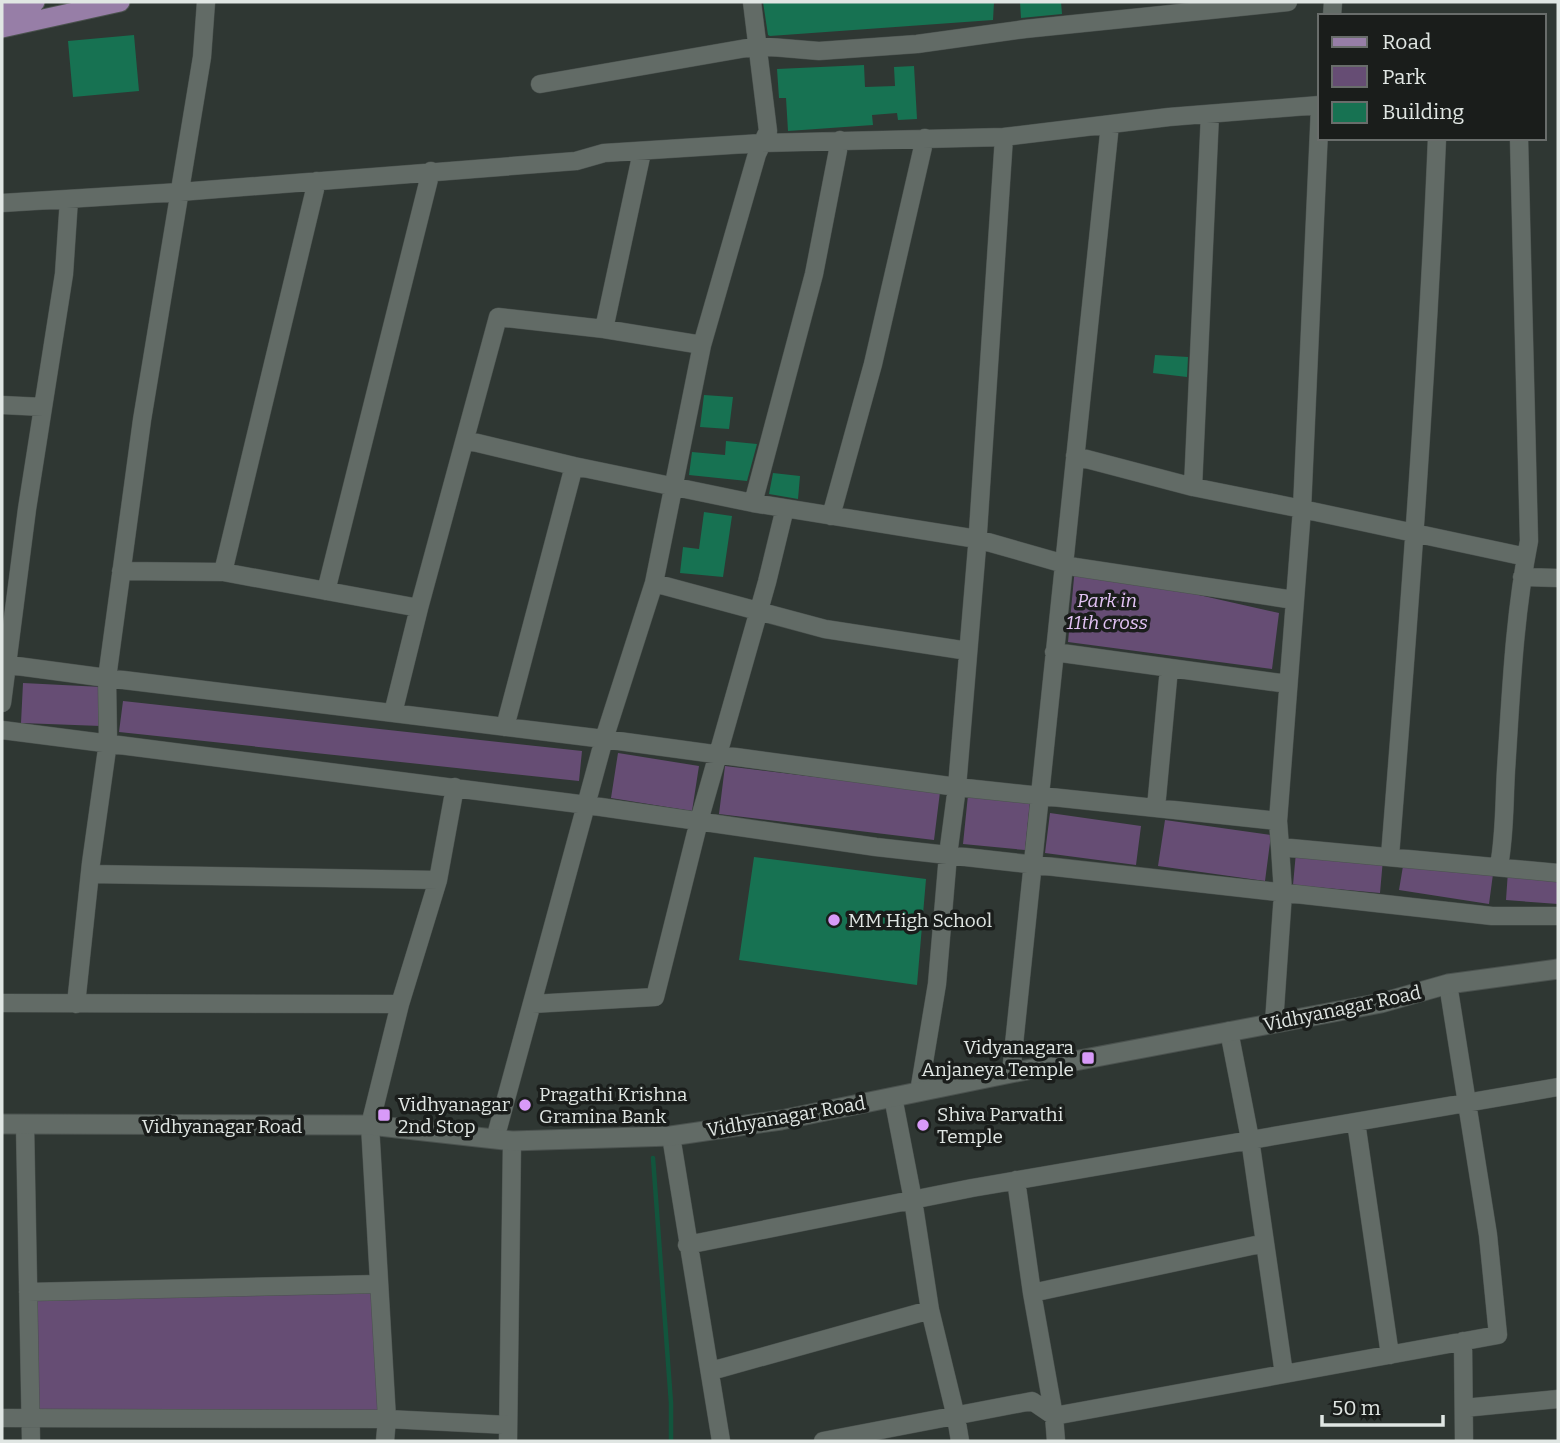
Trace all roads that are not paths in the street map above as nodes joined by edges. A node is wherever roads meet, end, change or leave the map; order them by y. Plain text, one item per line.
1 (35, 2) edge
2 (120, 2) edge
3 (206, 2) edge
4 (752, 2) edge
5 (1288, 2) edge
6 (2, 12) edge
7 (758, 46) junction
8 (540, 84) dead end
9 (1318, 106) edge
10 (1210, 114) junction
11 (1110, 124) junction
12 (1004, 136) junction
13 (925, 138) junction
14 (840, 140) junction
15 (1318, 140) edge
16 (1437, 140) edge
17 (1519, 140) edge
18 (762, 143) junction
19 (642, 152) junction
20 (431, 171) junction
21 (317, 181) junction
22 (180, 192) junction
23 (69, 199) junction
24 (2, 203) edge
25 (604, 328) junction
26 (702, 345) junction
27 (2, 405) edge
28 (43, 407) junction
29 (465, 440) junction
30 (1075, 456) junction
31 (574, 466) junction
32 (674, 486) junction
33 (1193, 488) junction
34 (753, 503) junction
35 (785, 508) junction
36 (1302, 509) junction
37 (831, 516) junction
38 (1416, 535) junction
39 (977, 539) junction
40 (1526, 557) junction
41 (1064, 564) junction
42 (121, 571) junction
43 (223, 572) junction
44 (1522, 577) junction
45 (1558, 578) edge
46 (654, 583) junction
47 (326, 591) junction
48 (1294, 600) junction
49 (419, 608) junction
50 (758, 612) junction
51 (968, 651) junction
52 (1054, 652) junction
53 (5, 664) edge
54 (1169, 668) junction
55 (107, 678) junction
56 (1288, 684) junction
57 (2, 703) edge
58 (393, 713) junction
59 (505, 727) junction
60 (2, 730) edge
61 (604, 739) junction
62 (108, 742) junction
63 (718, 754) junction
64 (455, 787) junction
65 (957, 787) junction
66 (1039, 796) junction
67 (587, 804) junction
68 (1156, 808) junction
69 (699, 821) junction
70 (1278, 821) junction
71 (1280, 847) junction
72 (948, 855) junction
73 (1390, 856) junction
74 (1032, 864) junction
75 (1499, 866) junction
76 (1558, 873) edge
77 (90, 874) junction
78 (438, 880) junction
79 (1283, 893) junction
80 (1558, 916) edge
81 (1558, 970) edge
82 (1448, 984) junction
83 (2, 1003) edge
84 (76, 1004) junction
85 (400, 1004) junction
86 (532, 1004) junction
87 (1274, 1023) junction
88 (1229, 1031) junction
89 (1011, 1073) junction
90 (1558, 1087) edge
91 (919, 1092) junction
92 (892, 1097) junction
93 (1466, 1103) junction
94 (1356, 1122) junction
95 (2, 1124) edge
96 (25, 1124) junction
97 (370, 1125) junction
98 (671, 1136) junction
99 (1250, 1139) junction
100 (504, 1140) junction
101 (1016, 1180) junction
102 (913, 1200) junction
103 (1265, 1242) junction
104 (687, 1245) junction
105 (379, 1284) junction
106 (29, 1292) junction
107 (1032, 1293) junction
108 (930, 1310) junction
109 (1464, 1341) junction
110 (1390, 1355) junction
111 (711, 1371) junction
112 (1284, 1374) junction
113 (1558, 1399) edge
114 (1464, 1408) junction
115 (1055, 1416) junction
116 (2, 1418) edge
117 (31, 1418) junction
118 (956, 1418) junction
119 (387, 1419) junction
120 (508, 1433) edge
121 (31, 1441) edge
122 (385, 1441) edge
123 (721, 1441) edge
124 (823, 1441) edge
125 (960, 1441) edge
126 (1056, 1441) edge
127 (1464, 1441) edge

1 - 6 main road
2 - 6 main road
3 - 22 street
4 - 7 street
5 - 7 street
7 - 8 street
7 - 18 street
9 - 10 street
10 - 11 street
10 - 33 street
11 - 12 street
11 - 30 street
12 - 13 street
12 - 39 street
13 - 14 street
13 - 37 street
14 - 18 street
14 - 34 street
15 - 36 street
16 - 38 street
17 - 40 street
18 - 19 street
18 - 26 street
19 - 20 street
19 - 25 street
20 - 21 street
20 - 47 street
21 - 22 street
21 - 43 street
22 - 23 street
22 - 42 street
23 - 24 street
23 - 28 street
25 - 26 street
25 - 29 street
26 - 32 street
27 - 28 street
28 - 53 street
29 - 31 street
29 - 49 street
30 - 33 street
30 - 41 street
31 - 32 street
31 - 59 street
32 - 34 street
32 - 46 street
33 - 36 street
34 - 35 street
35 - 37 street
35 - 50 street
36 - 38 street
36 - 48 street
37 - 39 street
38 - 40 street
38 - 73 street
39 - 41 street
39 - 51 street
40 - 44 street
41 - 48 street
41 - 52 street
42 - 43 street
42 - 55 street
43 - 47 street
44 - 45 street
44 - 75 street
46 - 50 street
46 - 61 street
47 - 49 street
48 - 56 street
49 - 58 street
50 - 51 street
50 - 63 street
51 - 65 street
52 - 54 street
52 - 66 street
53 - 55 street
53 - 57 street
54 - 56 street
54 - 68 street
55 - 58 street
55 - 62 street
56 - 70 street
58 - 59 street
59 - 61 street
60 - 62 street
61 - 63 street
61 - 67 street
62 - 64 street
62 - 77 street
63 - 65 street
63 - 69 street
64 - 67 street
64 - 78 street
65 - 66 street
65 - 72 street
66 - 68 street
66 - 74 street
67 - 69 street
67 - 86 street
68 - 70 street
69 - 72 street
69 - 86 street
70 - 71 street
71 - 73 street
71 - 79 street
72 - 74 street
72 - 91 street
73 - 75 street
74 - 79 street
74 - 89 street
75 - 76 street
77 - 78 street
77 - 84 street
78 - 85 street
79 - 80 street
79 - 87 street
81 - 82 street, Vidhyanagar Road
82 - 87 street, Vidhyanagar Road
82 - 93 street
83 - 84 street
84 - 85 street
85 - 97 street
86 - 100 street
87 - 88 street, Vidhyanagar Road
88 - 89 street, Vidhyanagar Road
88 - 99 street
89 - 91 street, Vidhyanagar Road
90 - 93 street
91 - 92 street, Vidhyanagar Road
92 - 98 street, Vidhyanagar Road
92 - 102 street
93 - 94 street
93 - 109 street
94 - 99 street
94 - 110 street
95 - 96 street, Vidhyanagar Road
96 - 97 street, Vidhyanagar Road
96 - 106 street
97 - 100 street, Vidhyanagar Road
97 - 105 street
98 - 100 street, Vidhyanagar Road
98 - 104 street
99 - 101 street
99 - 103 street
100 - 120 street
101 - 102 street
101 - 107 street
102 - 104 street
102 - 108 street
103 - 107 street
103 - 112 street
104 - 111 street
105 - 106 street
105 - 119 street
106 - 117 street
107 - 115 street
108 - 111 street
108 - 118 street
109 - 110 street
109 - 114 street
110 - 112 street
111 - 123 street
112 - 115 street
113 - 114 street
114 - 127 street
115 - 118 street
115 - 126 street
116 - 117 street
117 - 119 street
117 - 121 street
118 - 124 street
118 - 125 street
119 - 120 street
119 - 122 street

